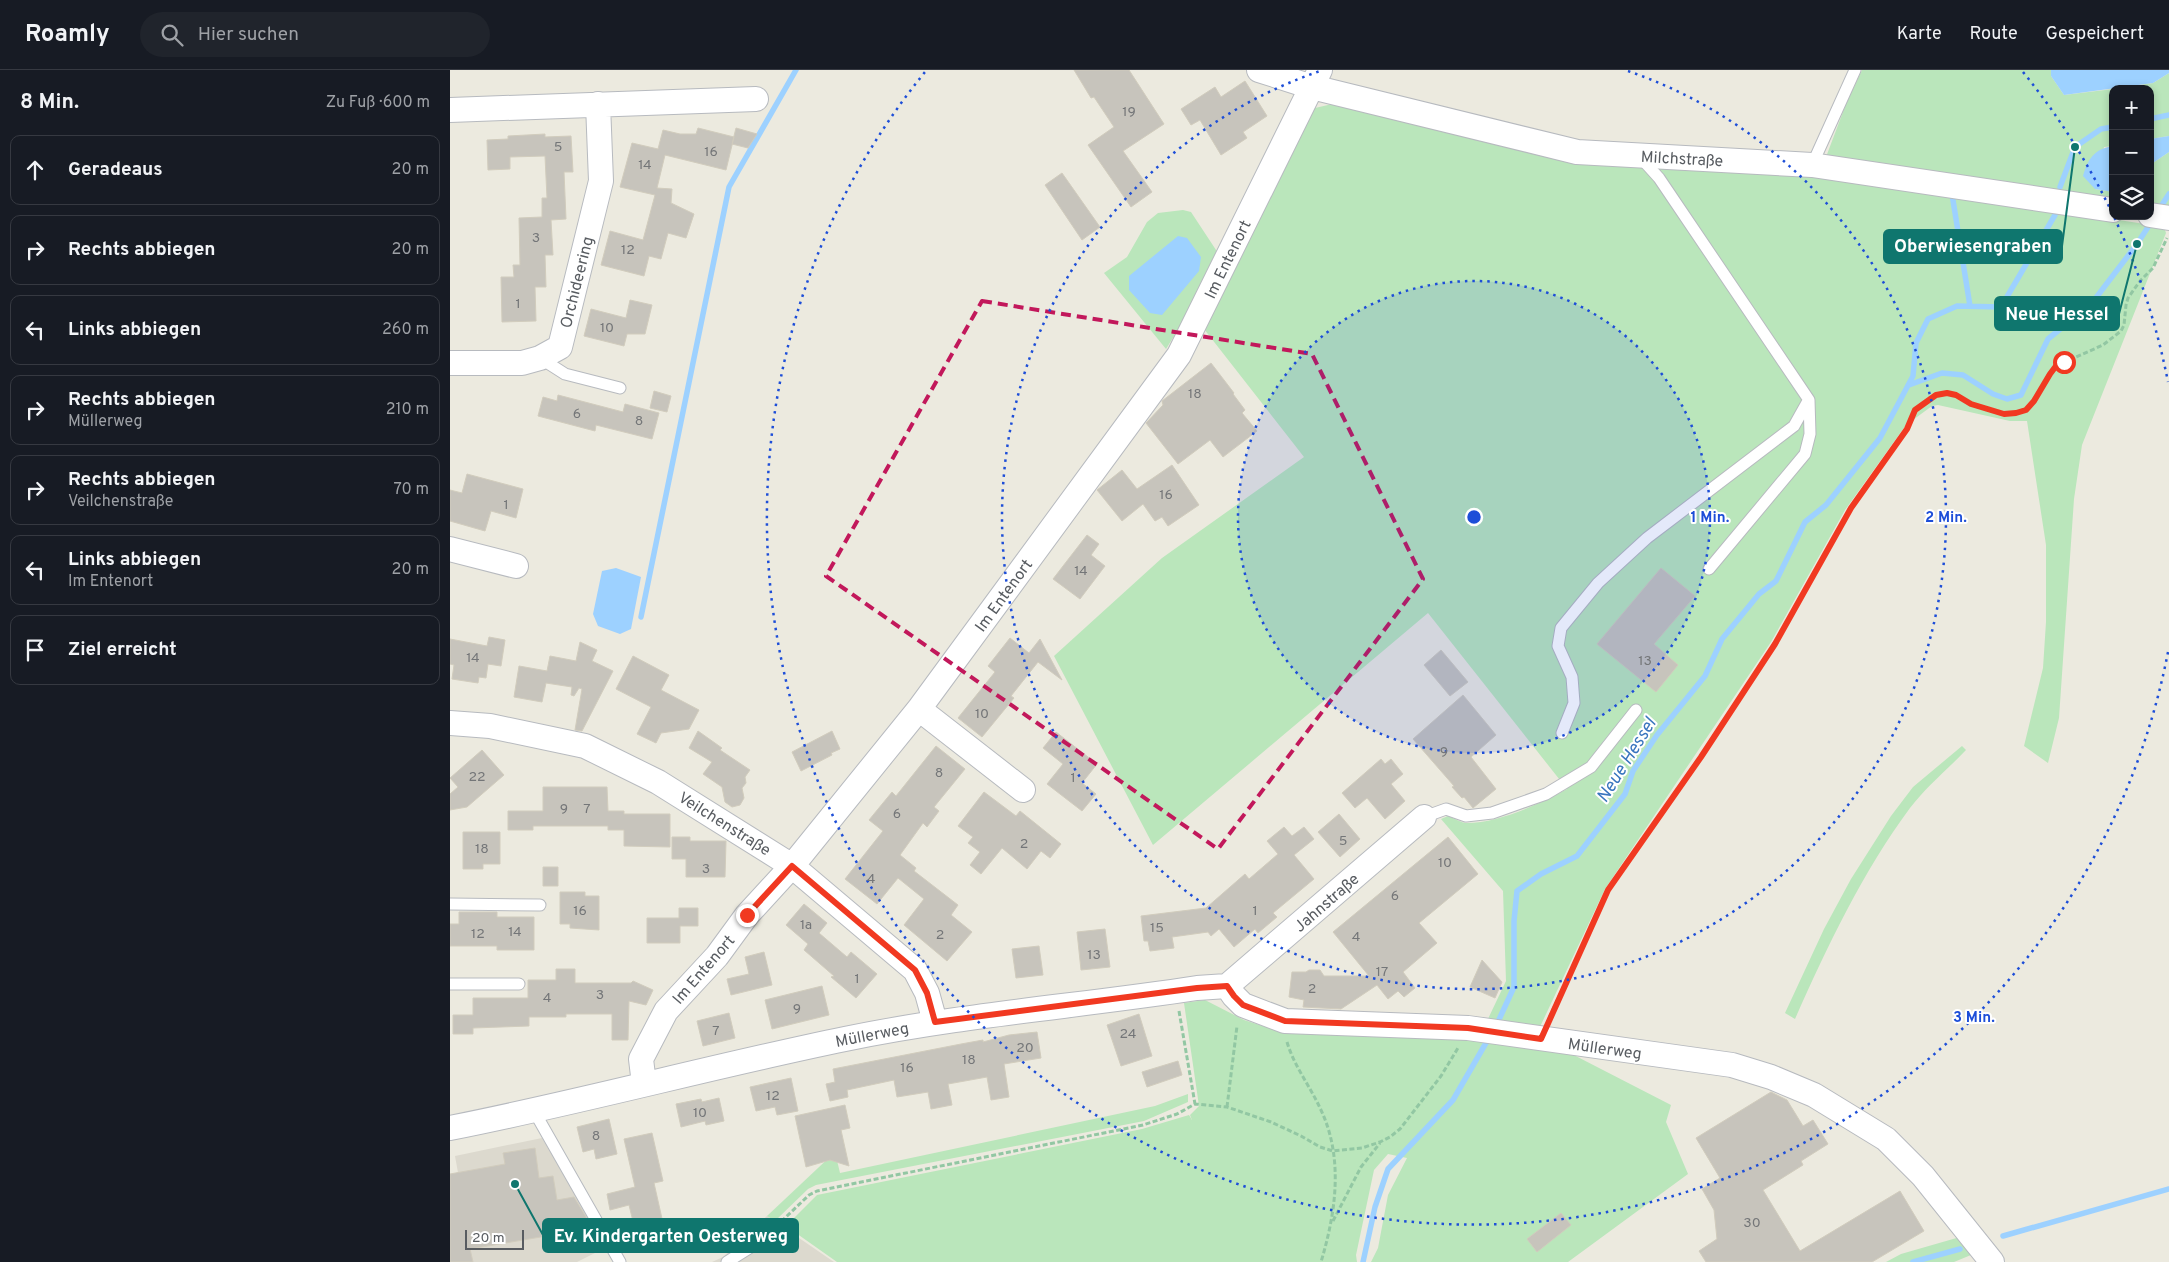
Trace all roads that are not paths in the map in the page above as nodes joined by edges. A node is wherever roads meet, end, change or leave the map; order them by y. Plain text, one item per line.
1 (1259, 70) edge
2 (1855, 70) edge
3 (1316, 78) edge
4 (756, 99) dead end
5 (598, 104) junction
6 (450, 110) edge
7 (1639, 156) junction
8 (1812, 165) junction
9 (2109, 209) edge
10 (540, 358) junction
11 (450, 363) edge
12 (620, 388) dead end
13 (1809, 400) junction
14 (450, 549) edge
15 (516, 566) dead end
16 (1709, 569) dead end
17 (919, 709) junction
18 (1636, 710) dead end
19 (450, 723) edge
20 (1562, 733) dead end
21 (1023, 790) dead end
22 (1424, 817) joint
23 (792, 866) junction
24 (450, 904) edge
25 (540, 905) dead end
26 (450, 984) edge
27 (519, 984) dead end
28 (1227, 986) junction
29 (935, 1022) junction
30 (644, 1084) junction
31 (534, 1111) junction
32 (450, 1128) edge
33 (754, 1245) road end
34 (620, 1262) edge
35 (727, 1262) edge
36 (1992, 1262) edge

1 - 3 street, Milchstraße
2 - 8 lane
3 - 7 street, Milchstraße
3 - 17 street, Im Entenort
4 - 5 street
5 - 6 street
5 - 10 street, Orchideering
7 - 8 street, Milchstraße
7 - 13 lane
8 - 9 street, Milchstraße
10 - 11 street, Orchideering
10 - 12 lane
13 - 16 lane
13 - 20 lane
14 - 15 street
17 - 21 street
17 - 23 street, Im Entenort
18 - 22 lane
19 - 23 street, Veilchenstraße
22 - 28 street, Jahnstraße
23 - 29 street, Veilchenstraße
23 - 30 street, Im Entenort
24 - 25 lane
26 - 27 lane
28 - 29 street, Müllerweg
28 - 36 street, Müllerweg
29 - 30 street, Müllerweg
30 - 31 street, Müllerweg
31 - 32 street, Müllerweg
31 - 34 lane
33 - 35 lane

